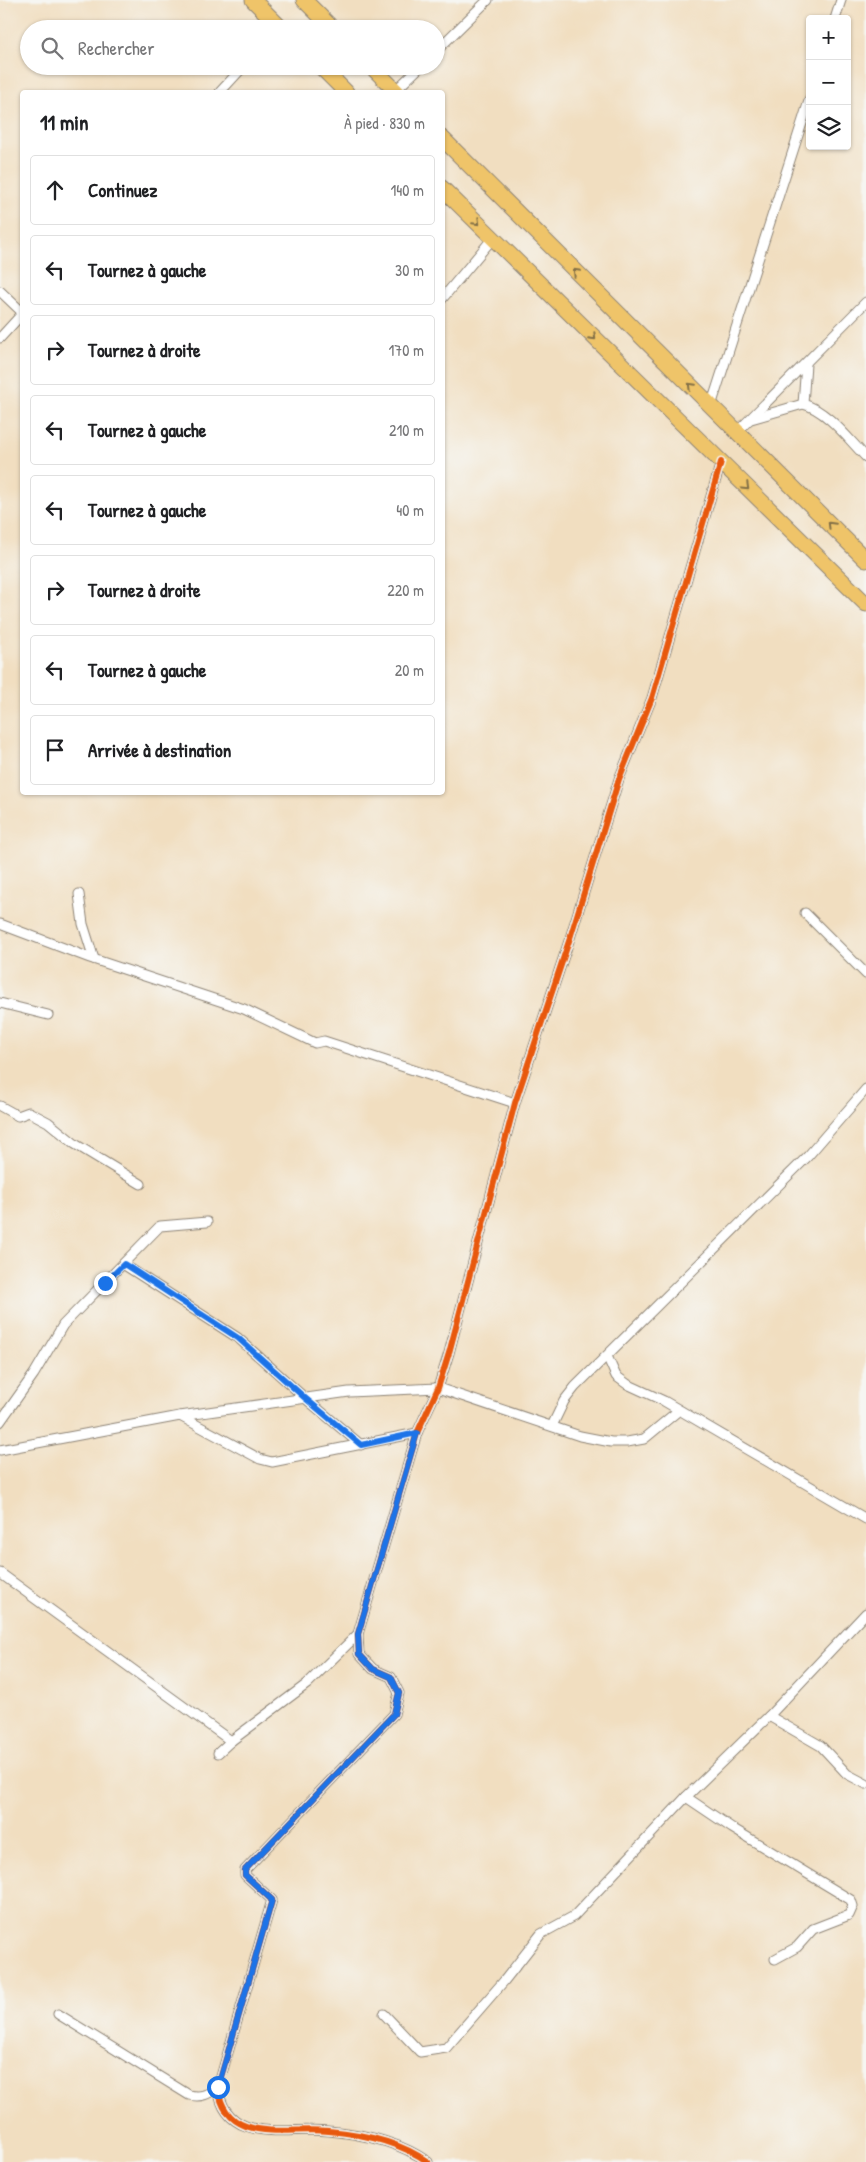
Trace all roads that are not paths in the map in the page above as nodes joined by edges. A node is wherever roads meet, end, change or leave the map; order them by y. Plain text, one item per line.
1 (253, 0) edge
2 (304, 0) edge
3 (488, 0) edge
4 (841, 0) edge
5 (836, 15) edge
6 (272, 20) edge
7 (324, 20) edge
8 (445, 42) edge
9 (236, 75) edge
10 (329, 75) edge
11 (379, 75) edge
12 (412, 75) edge
13 (222, 90) edge
14 (344, 90) edge
15 (394, 90) edge
16 (398, 90) edge
17 (808, 105) edge
18 (445, 141) edge
19 (445, 191) edge
20 (493, 238) junction
21 (0, 291) edge
22 (445, 295) edge
23 (866, 302) edge
24 (20, 311) edge
25 (20, 315) edge
26 (0, 338) edge
27 (806, 364) junction
28 (803, 404) junction
29 (711, 406) junction
30 (751, 419) junction
31 (737, 432) junction
32 (866, 458) edge
33 (720, 462) junction
34 (866, 560) edge
35 (866, 604) edge
36 (79, 894) dead end
37 (805, 913) dead end
38 (0, 924) edge
39 (94, 959) junction
40 (866, 974) edge
41 (0, 1003) edge
42 (48, 1015) dead end
43 (866, 1089) edge
44 (515, 1104) junction
45 (0, 1106) edge
46 (141, 1184) dead end
47 (207, 1222) dead end
48 (124, 1264) junction
49 (607, 1356) junction
50 (438, 1388) junction
51 (305, 1398) junction
52 (678, 1411) junction
53 (180, 1416) junction
54 (0, 1422) edge
55 (552, 1426) junction
56 (417, 1433) junction
57 (361, 1445) junction
58 (0, 1450) edge
59 (865, 1517) edge
60 (1, 1576) edge
61 (866, 1613) edge
62 (358, 1634) junction
63 (769, 1716) junction
64 (231, 1742) junction
65 (218, 1753) dead end
66 (866, 1784) edge
67 (686, 1797) junction
68 (775, 1959) dead end
69 (58, 2014) dead end
70 (384, 2014) dead end
71 (218, 2087) junction
72 (428, 2162) edge

1 - 6 highway
2 - 7 highway
3 - 8 street
4 - 5 street
9 - 13 street
10 - 14 highway
11 - 15 highway
12 - 16 street
17 - 29 street
29 -> 18 highway
19 -> 20 highway
20 - 22 street
20 -> 33 highway
21 - 24 street
23 - 27 street
25 - 26 street
27 - 28 street
27 - 30 street
28 - 30 street
28 - 32 street
29 - 31 highway
30 - 31 street
34 -> 31 highway
33 -> 35 highway
33 - 44 street
36 - 39 street
37 - 40 street
38 - 39 street
39 - 44 street
41 - 42 street
43 - 49 street
44 - 50 street
45 - 46 street
47 - 48 street
48 - 51 street
48 - 54 street
49 - 52 street
49 - 55 street
50 - 51 street
50 - 55 street
50 - 56 street
51 - 53 street
51 - 57 street
52 - 55 street
52 - 59 street
53 - 57 street
53 - 58 street
56 - 57 street
56 - 62 street
60 - 64 street
61 - 63 street
62 - 64 street
62 - 71 street
63 - 66 street
63 - 67 street
64 - 65 street
67 - 68 street
67 - 70 street
69 - 71 street
71 - 72 street

